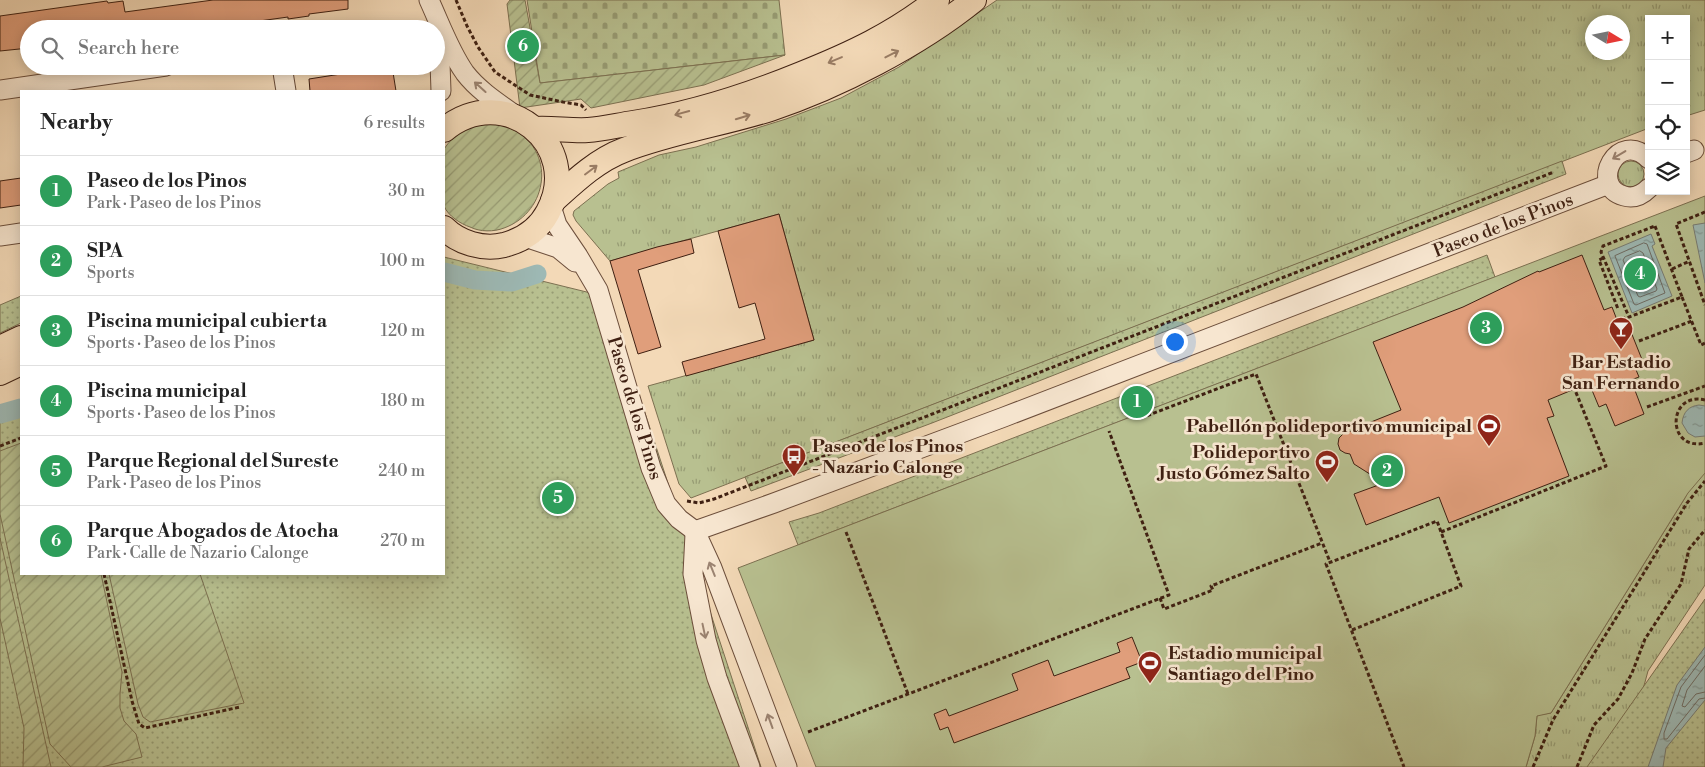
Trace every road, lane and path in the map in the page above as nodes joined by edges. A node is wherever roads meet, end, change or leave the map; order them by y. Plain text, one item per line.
1 (429, 0) edge
2 (456, 0) edge
3 (937, 0) edge
4 (974, 0) edge
5 (430, 20) edge
6 (438, 20) edge
7 (445, 34) edge
8 (104, 75) edge
9 (283, 75) edge
10 (441, 75) edge
11 (0, 90) edge
12 (286, 90) edge
13 (442, 90) edge
14 (588, 118) dead end
15 (527, 124) junction
16 (445, 129) edge
17 (1645, 156) edge
18 (1554, 172) dead end
19 (1609, 184) junction
20 (1645, 192) edge
21 (552, 203) junction
22 (1705, 212) edge
23 (445, 231) edge
24 (20, 233) edge
25 (0, 236) edge
26 (525, 237) junction
27 (1603, 258) junction
28 (1690, 261) junction
29 (1672, 269) junction
30 (591, 276) junction
31 (1682, 297) junction
32 (1705, 306) edge
33 (1618, 309) dead end
34 (1692, 321) junction
35 (20, 338) edge
36 (1639, 341) dead end
37 (1705, 343) edge
38 (0, 348) edge
39 (20, 363) edge
40 (0, 373) edge
41 (1705, 386) edge
42 (1576, 390) dead end
43 (1687, 393) junction
44 (1690, 400) junction
45 (1705, 400) edge
46 (1647, 407) dead end
47 (1141, 418) dead end
48 (1109, 431) dead end
49 (20, 438) edge
50 (1705, 443) edge
51 (0, 446) edge
52 (1705, 481) edge
53 (683, 499) dead end
54 (695, 530) junction
55 (1705, 530) edge
56 (846, 532) dead end
57 (1441, 532) junction
58 (1322, 542) junction
59 (1330, 562) junction
60 (104, 575) edge
61 (1160, 598) junction
62 (1352, 630) junction
63 (908, 694) junction
64 (240, 707) dead end
65 (808, 732) dead end
66 (750, 767) edge
67 (787, 767) edge
68 (1404, 767) edge
69 (1532, 767) edge
70 (1577, 767) edge

1 - 5 street
6 -> 1 street
2 - 14 path
3 -> 15 main road
21 -> 4 main road
15 -> 7 street
8 - 11 street
9 - 12 street
10 - 13 street
15 - 16 main road
15 - 21 main road
17 -> 19 street
18 - 53 path
19 - 20 street
19 - 54 street, Paseo de los Pinos
21 - 26 main road
21 - 30 street, Paseo de los Pinos
22 - 28 path
23 - 26 main road
24 - 25 street
26 - 30 street, Paseo de los Pinos
27 - 29 path
27 - 31 path
27 - 33 path
28 - 29 path
28 - 32 path
29 - 31 path
30 - 54 street, Paseo de los Pinos
31 - 34 path
34 - 36 path
34 - 37 path
35 - 38 main road
39 - 40 main road
41 - 43 path
42 - 57 path
43 - 44 path
43 - 46 path
44 - 45 path
44 - 50 path
47 - 58 path
48 - 61 path
49 - 51 path
52 - 69 path
54 -> 66 street
67 -> 54 street, Paseo de los Pinos
55 - 70 path
56 - 63 path
57 - 59 path
57 - 62 path
58 - 59 path
58 - 61 path
59 - 62 path
60 - 64 path
61 - 63 path
62 - 68 path
63 - 65 path

